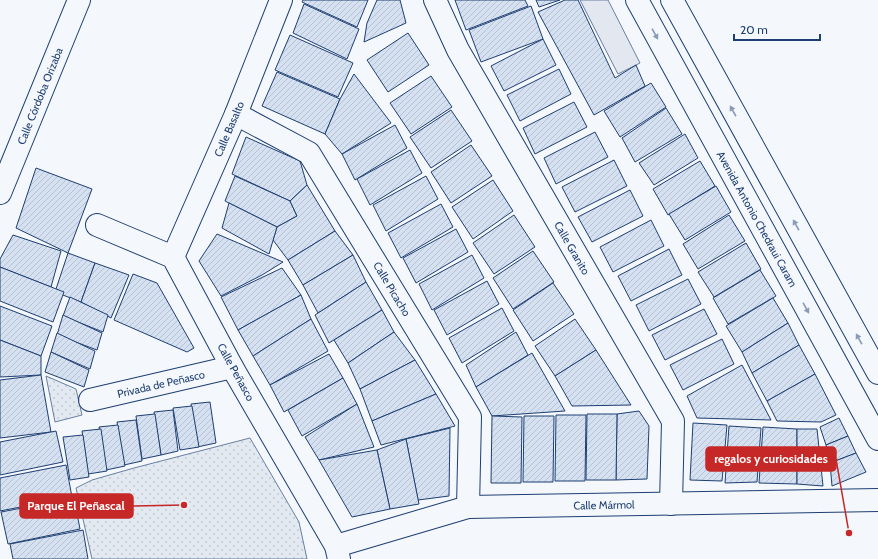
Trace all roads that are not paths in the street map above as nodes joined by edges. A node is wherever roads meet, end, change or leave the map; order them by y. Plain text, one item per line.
1 (79, 0) edge
2 (281, 0) edge
3 (436, 0) edge
4 (636, 0) edge
5 (672, 0) edge
6 (236, 114) junction
7 (0, 193) edge
8 (97, 225) dead end
9 (173, 257) junction
10 (232, 367) junction
11 (878, 373) edge
12 (90, 400) dead end
13 (878, 439) edge
14 (878, 500) edge
15 (671, 504) junction
16 (468, 508) junction
17 (338, 553) edge

1 - 7 street, Calle Córdoba Orizaba
2 - 6 street, Calle Basalto
3 - 15 street, Calle Granito
4 -> 13 street, Avenida Antonio Chedraui Caram
11 -> 5 street
6 - 9 street, Calle Basalto
6 - 16 street, Calle Picacho
8 - 9 street
9 - 10 street, Calle Peñasco
10 - 12 street, Privada de Peñasco
10 - 17 street, Calle Peñasco
14 - 15 street, Calle Mármol
15 - 16 street, Calle Mármol
16 - 17 street, Calle Mármol

